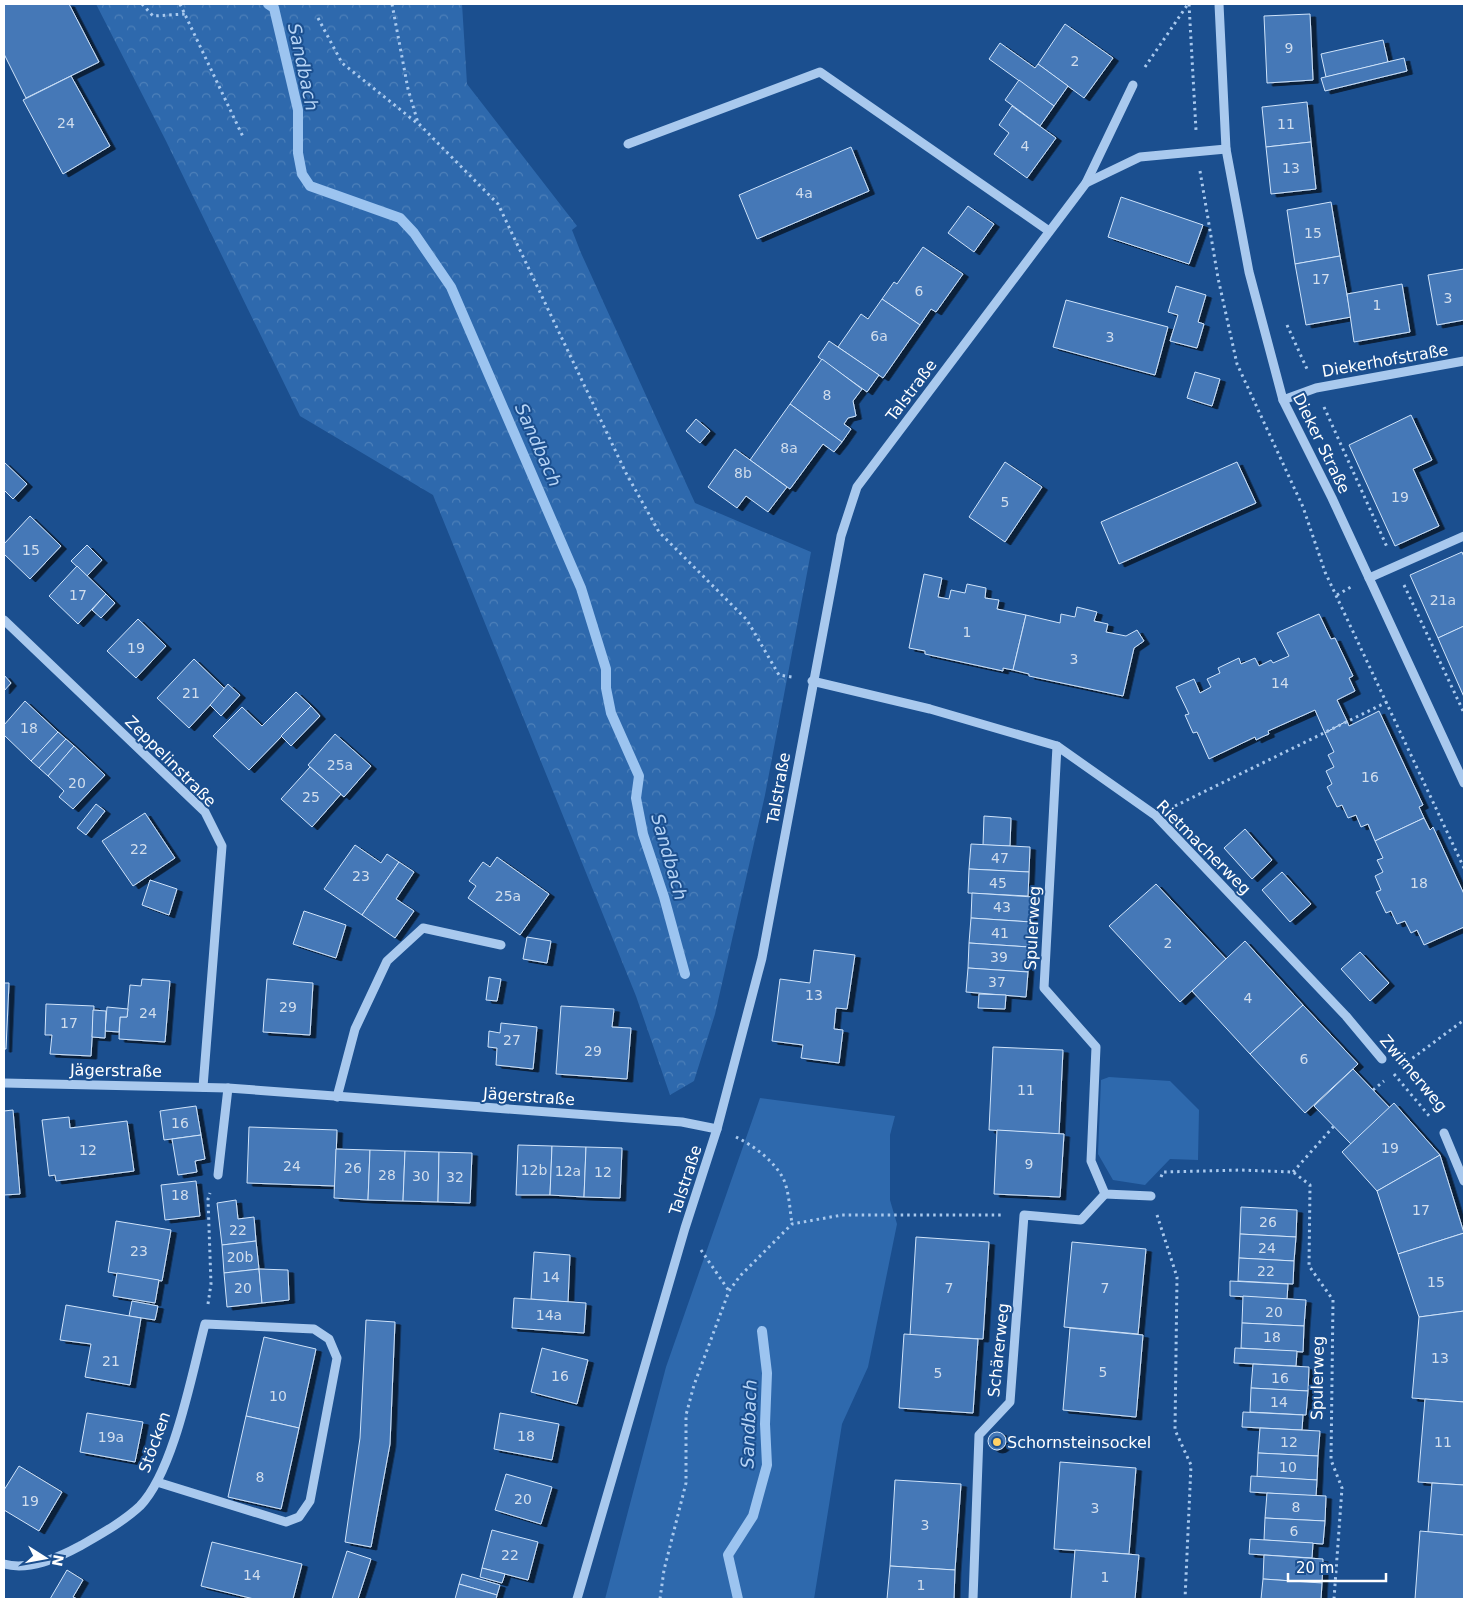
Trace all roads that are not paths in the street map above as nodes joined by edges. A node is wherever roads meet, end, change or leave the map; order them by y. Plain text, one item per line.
1 (1219, 4) edge
2 (1133, 86) road end
3 (628, 144) dead end
4 (1226, 149) junction
5 (1086, 183) junction
6 (1049, 231) junction
7 (1464, 361) edge
8 (1283, 400) junction
9 (1464, 536) edge
10 (1369, 578) junction
11 (4, 620) edge
12 (812, 681) junction
13 (1057, 746) junction
14 (1464, 783) edge
15 (501, 945) dead end
16 (1346, 1016) joint
17 (1382, 1059) dead end
18 (4, 1083) edge
19 (203, 1087) junction
20 (228, 1088) junction
21 (337, 1097) junction
22 (717, 1129) junction
23 (1444, 1133) road end
24 (218, 1175) road end
25 (1464, 1181) edge
26 (1105, 1194) junction
27 (1151, 1196) road end
28 (157, 1482) junction
29 (4, 1564) edge
30 (577, 1599) edge
31 (973, 1599) edge

1 - 4 street, Dieker Straße
2 - 5 street
3 - 6 street
4 - 5 street, Talstraße
4 - 8 street, Dieker Straße
5 - 6 street, Talstraße
6 - 12 street, Talstraße
7 - 8 street, Diekerhofstraße
8 - 10 street, Dieker Straße
9 - 10 street
10 - 14 street, Dieker Straße
11 - 19 street, Zeppelinstraße
12 - 13 street, Rietmacherweg
12 - 22 street, Talstraße
13 - 16 street, Rietmacherweg
13 - 26 street, Spulerweg
15 - 21 street
16 - 17 street, Zwirnerweg
18 - 19 street, Jägerstraße
19 - 20 street, Jägerstraße
20 - 21 street, Jägerstraße
20 - 24 street
21 - 22 street, Jägerstraße
22 - 30 street, Talstraße
23 - 25 street, Zwirnerweg
26 - 27 street
26 - 31 street, Schärerweg
28 - 28 street, Stöcken
28 - 29 street, Stöcken

